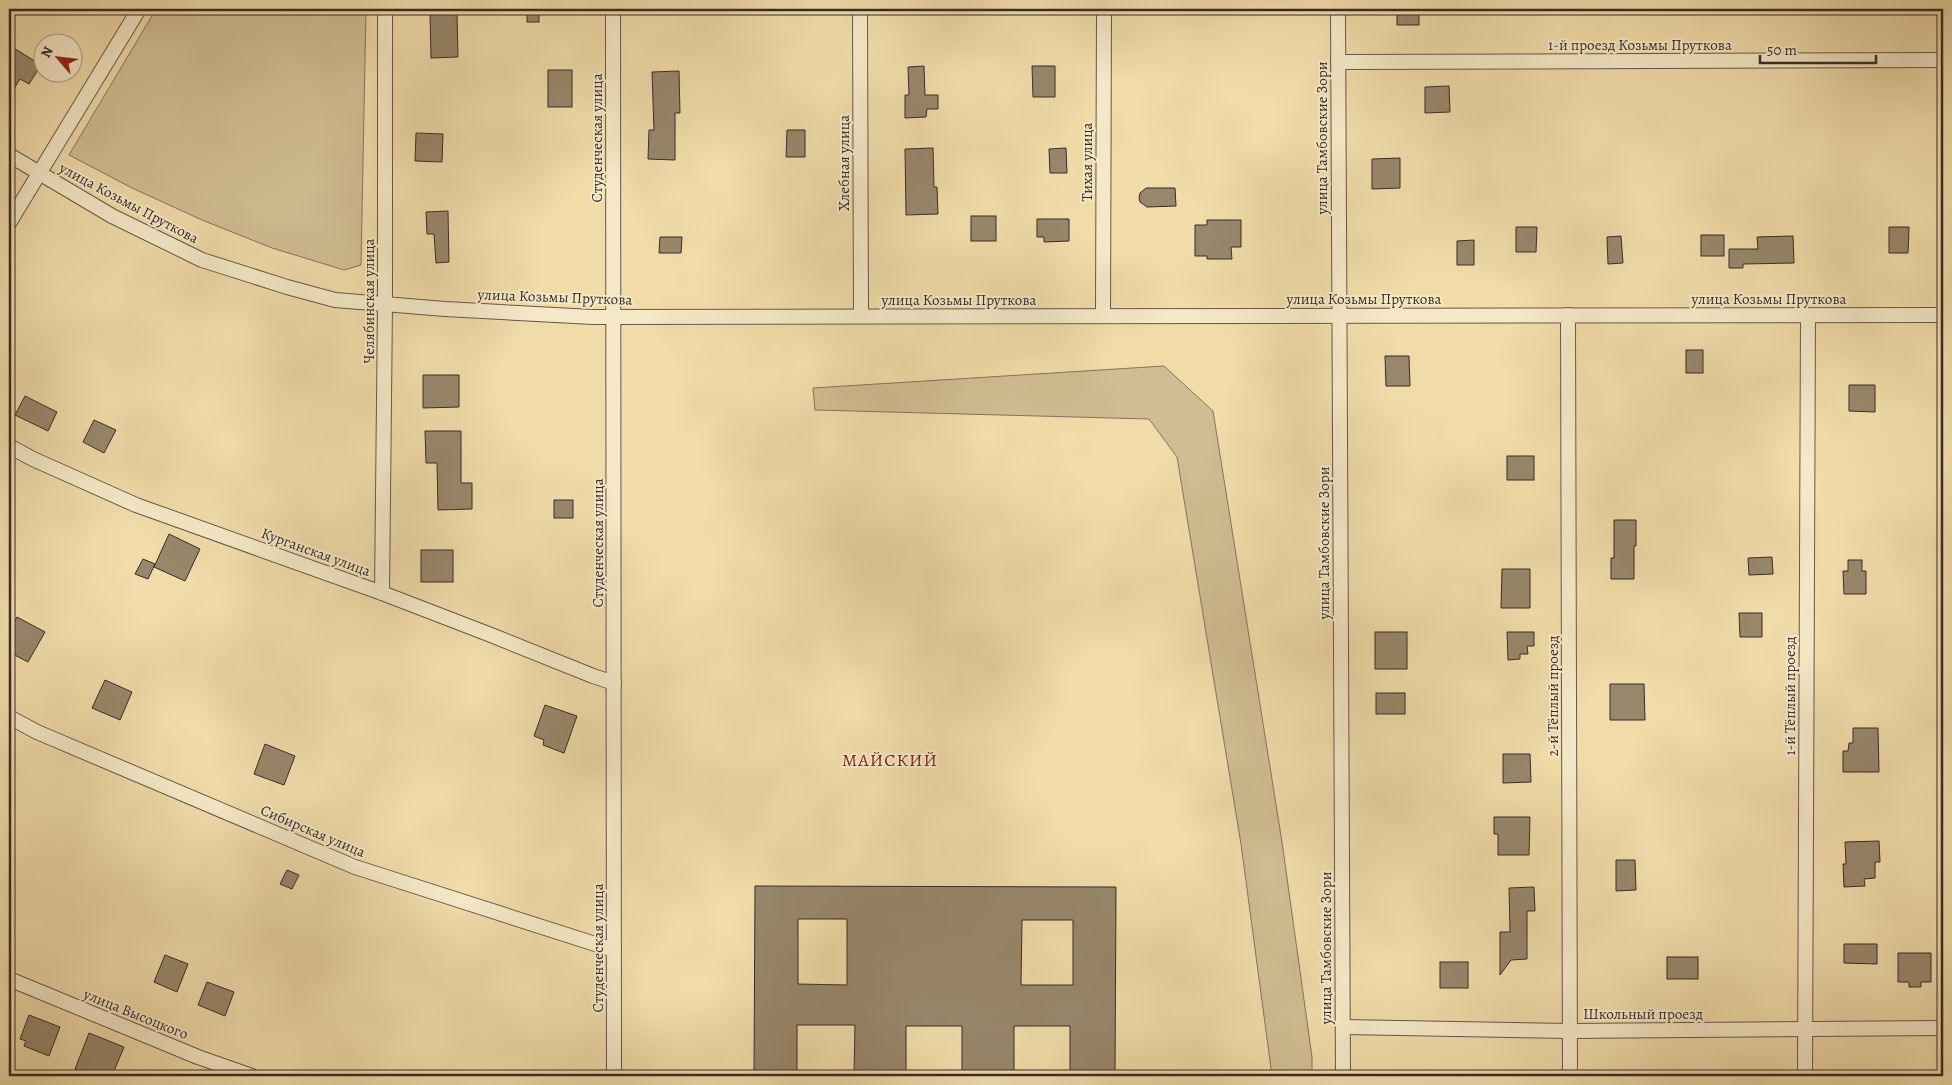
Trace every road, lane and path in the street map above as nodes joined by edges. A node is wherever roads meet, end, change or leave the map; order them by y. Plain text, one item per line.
1 (139, 9) edge
2 (385, 9) edge
3 (613, 9) edge
4 (860, 9) edge
5 (1104, 9) edge
6 (1338, 9) edge
7 (1943, 60) edge
8 (1338, 62) junction
9 (9, 155) edge
10 (39, 173) junction
11 (9, 223) edge
12 (385, 304) junction
13 (1568, 315) junction
14 (1808, 315) junction
15 (1943, 315) edge
16 (614, 316) junction
17 (861, 316) junction
18 (1103, 316) junction
19 (1338, 316) junction
20 (9, 446) edge
21 (382, 593) junction
22 (614, 683) junction
23 (9, 717) edge
24 (614, 950) junction
25 (9, 979) edge
26 (1343, 1027) junction
27 (1943, 1028) edge
28 (1805, 1029) junction
29 (1570, 1031) junction
30 (252, 1076) edge
31 (614, 1076) edge
32 (1343, 1076) edge
33 (1570, 1076) edge
34 (1805, 1076) edge

1 - 10 street
2 - 12 street, Челябинская улица
3 - 16 street, Студенческая улица
4 - 17 street, Хлебная улица
5 - 18 street, Тихая улица
6 - 8 street, улица Тамбовские Зори
7 - 8 street, 1-й проезд Козьмы Пруткова
8 - 19 street, улица Тамбовские Зори
9 - 10 street, улица Козьмы Пруткова
10 - 11 street
10 - 12 street, улица Козьмы Пруткова
12 - 16 street, улица Козьмы Пруткова
12 - 21 street, Челябинская улица
13 - 14 street, улица Козьмы Пруткова
13 - 19 street, улица Козьмы Пруткова
13 - 29 street, 2-й Тёплый проезд
14 - 15 street, улица Козьмы Пруткова
14 - 28 street, 1-й Тёплый проезд
16 - 17 street, улица Козьмы Пруткова
16 - 22 street, Студенческая улица
17 - 18 street, улица Козьмы Пруткова
18 - 19 street, улица Козьмы Пруткова
19 - 26 street, улица Тамбовские Зори
20 - 21 street, Курганская улица
21 - 22 street, Курганская улица
22 - 24 street, Студенческая улица
23 - 24 street, Сибирская улица
24 - 31 street, Студенческая улица
25 - 30 street, улица Высоцкого
26 - 29 street, Школьный проезд
26 - 32 street, улица Тамбовские Зори
27 - 28 street, Школьный проезд
28 - 29 street, Школьный проезд
28 - 34 street, 1-й Тёплый проезд
29 - 33 street, 2-й Тёплый проезд

